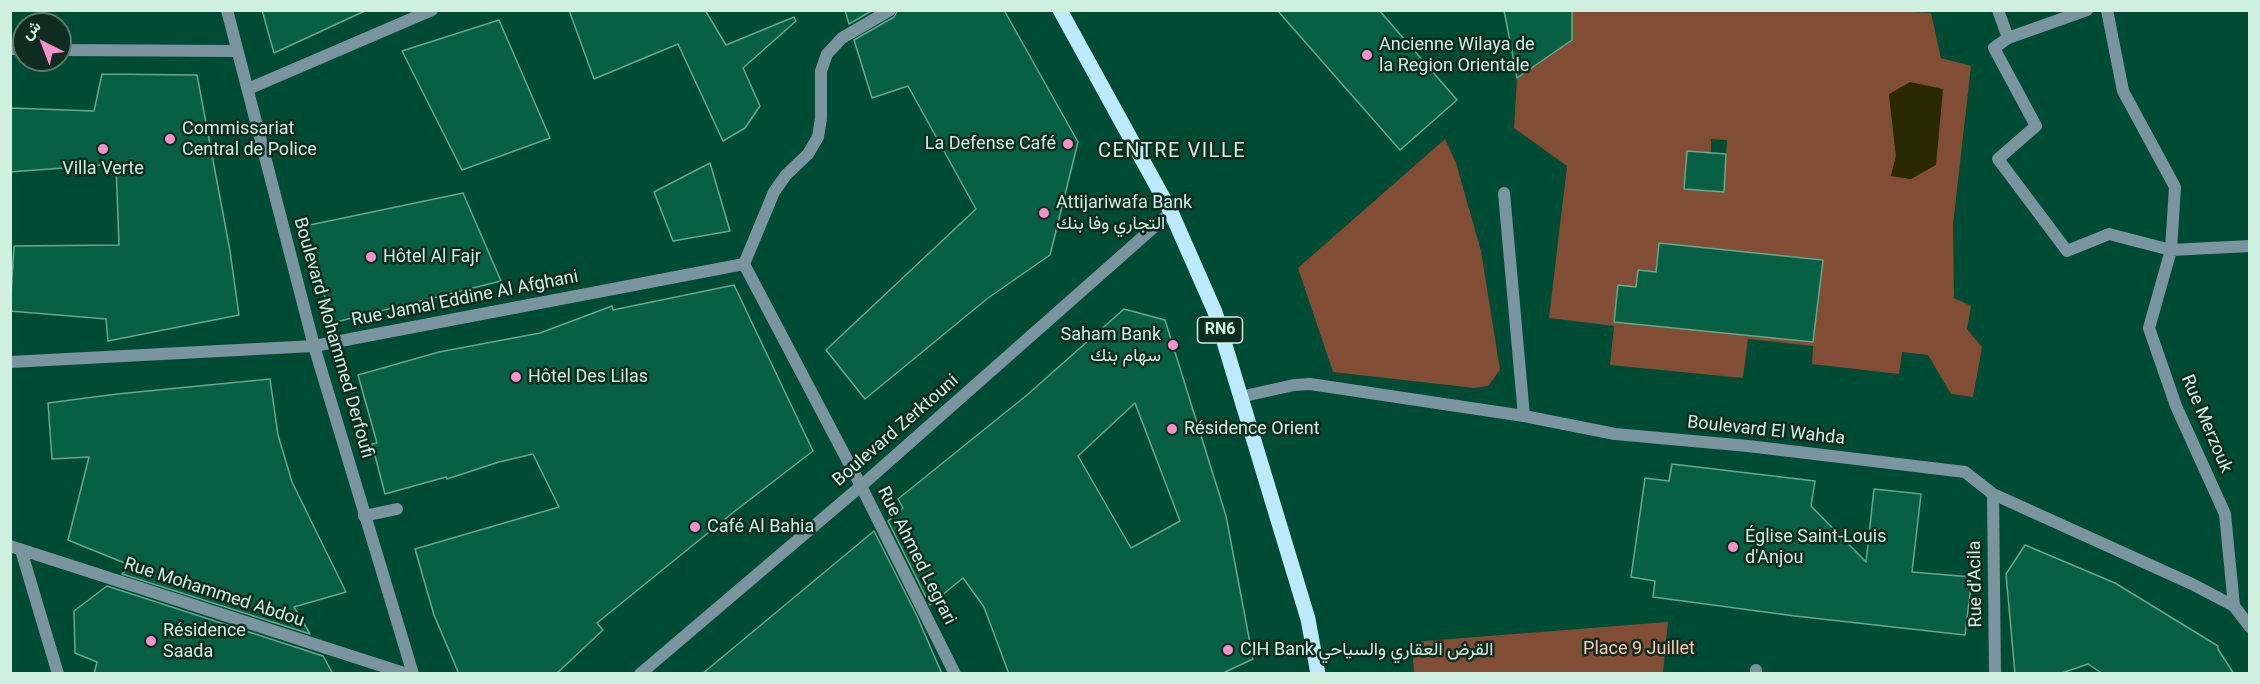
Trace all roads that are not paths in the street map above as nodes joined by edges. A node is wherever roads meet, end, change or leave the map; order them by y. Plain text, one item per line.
1 (227, 10) edge
2 (432, 10) edge
3 (890, 10) edge
4 (1060, 10) edge
5 (1998, 10) edge
6 (2086, 10) edge
7 (2107, 10) edge
8 (2008, 38) junction
9 (72, 50) edge
10 (237, 51) junction
11 (248, 89) junction
12 (1504, 194) dead end
13 (1172, 212) junction
14 (2250, 246) edge
15 (2171, 250) junction
16 (744, 264) junction
17 (314, 346) junction
18 (10, 362) edge
19 (1240, 397) junction
20 (1524, 416) junction
21 (861, 486) junction
22 (1993, 494) junction
23 (397, 509) dead end
24 (364, 516) junction
25 (16, 548) edge
26 (2234, 606) junction
27 (2250, 627) edge
28 (58, 674) edge
29 (407, 674) edge
30 (413, 674) edge
31 (640, 674) edge
32 (955, 674) edge
33 (1318, 674) edge
34 (1995, 674) edge

1 - 10 street, Boulevard Mohammed Derfoufi
2 - 11 street
3 - 16 street
4 - 13 main road, RN6
5 - 8 street
6 - 8 street
7 - 15 street
8 - 15 street
9 - 10 street
10 - 11 street, Boulevard Mohammed Derfoufi
11 - 17 street, Boulevard Mohammed Derfoufi
12 - 20 street
13 - 19 main road, RN6
13 - 21 street, Boulevard Zerktouni
14 - 15 street
15 - 26 street, Rue Merzouk
16 - 17 street, Rue Jamal Eddine Al Afghani
16 - 21 street, Rue Ahmed Legrari
17 - 18 street, Rue Jamal Eddine Al Afghani
17 - 24 street, Boulevard Mohammed Derfoufi
19 - 20 street, Boulevard El Wahda
19 - 33 main road, RN6
20 - 22 street, Boulevard El Wahda
21 - 31 street, Boulevard Zerktouni
21 - 32 street, Rue Ahmed Legrari
22 - 26 street, Boulevard El Wahda
22 - 34 street, Rue d'Acila
23 - 24 street
24 - 30 street, Boulevard Mohammed Derfoufi
25 - 28 street
25 - 29 street, Rue Mohammed Abdou
26 - 27 street, Boulevard El Wahda

